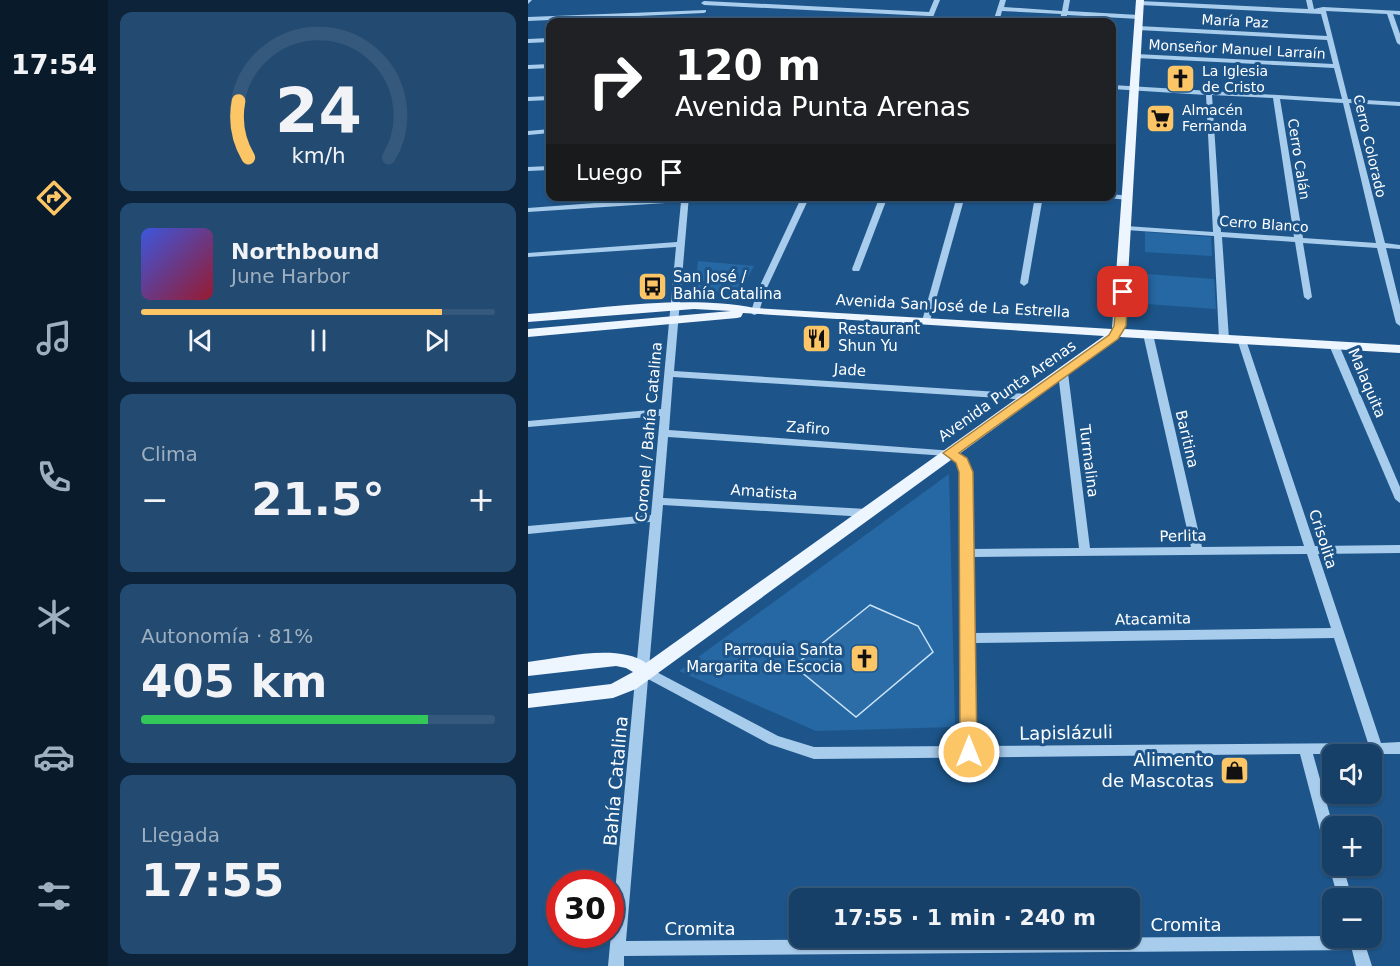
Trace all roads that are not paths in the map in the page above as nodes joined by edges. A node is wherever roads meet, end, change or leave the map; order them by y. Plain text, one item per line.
1 (938, 0) edge
2 (1002, 0) edge
3 (1067, 0) edge
4 (1309, 0) edge
5 (705, 1) edge
6 (1140, 2) edge
7 (1000, 9) junction
8 (1312, 10) junction
9 (704, 11) junction
10 (1323, 11) junction
11 (1389, 12) junction
12 (1065, 13) junction
13 (1400, 13) edge
14 (931, 14) junction
15 (1139, 17) junction
16 (546, 18) edge
17 (550, 18) edge
18 (703, 18) edge
19 (930, 18) edge
20 (997, 18) edge
21 (1064, 18) edge
22 (528, 19) edge
23 (1138, 28) junction
24 (1330, 38) junction
25 (546, 40) edge
26 (528, 41) edge
27 (1400, 43) edge
28 (1136, 56) junction
29 (546, 66) edge
30 (1337, 66) junction
31 (528, 67) edge
32 (1116, 87) edge
33 (1134, 89) junction
34 (1209, 93) junction
35 (1276, 97) junction
36 (546, 98) edge
37 (528, 99) edge
38 (1344, 100) junction
39 (1400, 104) edge
40 (546, 131) edge
41 (528, 133) edge
42 (546, 168) edge
43 (528, 169) edge
44 (1116, 197) edge
45 (1128, 198) junction
46 (646, 201) edge
47 (685, 201) edge
48 (804, 201) edge
49 (882, 201) edge
50 (960, 201) edge
51 (1038, 201) edge
52 (528, 210) edge
53 (1126, 228) junction
54 (1218, 234) junction
55 (1299, 240) junction
56 (680, 244) junction
57 (1380, 246) junction
58 (1400, 247) edge
59 (528, 255) edge
60 (856, 269) dead end
61 (1024, 283) dead end
62 (1308, 297) dead end
63 (755, 312) junction
64 (674, 313) junction
65 (528, 318) edge
66 (926, 321) junction
67 (1400, 323) edge
68 (1118, 332) junction
69 (528, 333) edge
70 (1148, 334) junction
71 (1224, 339) junction
72 (1242, 339) junction
73 (1334, 345) junction
74 (1400, 349) edge
75 (1063, 373) junction
76 (669, 374) junction
77 (1029, 397) junction
78 (666, 412) junction
79 (528, 424) edge
80 (664, 433) junction
81 (950, 453) junction
82 (1400, 499) edge
83 (659, 501) junction
84 (867, 513) junction
85 (657, 518) junction
86 (528, 530) edge
87 (1400, 549) edge
88 (1311, 550) junction
89 (1197, 551) junction
90 (1085, 552) junction
91 (967, 553) junction
92 (1338, 633) junction
93 (968, 638) junction
94 (528, 669) edge
95 (644, 671) junction
96 (528, 701) edge
97 (1375, 744) edge
98 (1382, 748) edge
99 (1400, 748) edge
100 (1305, 749) junction
101 (1322, 749) edge
102 (969, 752) junction
103 (1323, 816) edge
104 (1322, 940) edge
105 (1359, 948) edge
106 (618, 949) junction
107 (616, 966) edge
108 (1364, 966) edge

1 - 14 street
2 - 7 street
3 - 12 street
4 - 8 street
5 - 9 street
5 - 14 street
6 - 8 street
6 - 15 main road
7 - 12 street
7 - 20 street
8 - 10 street
9 - 17 street
9 - 18 street
10 - 11 street
10 - 24 street, Cerro Colorado
11 - 13 street
11 - 27 street
12 - 15 street
12 - 21 street
14 - 19 street
15 - 23 main road
16 - 22 street
23 - 24 street, María Paz
23 - 28 main road
24 - 30 street, Cerro Colorado
25 - 26 street
28 - 30 street, Monseñor Manuel Larraín
28 - 33 main road
29 - 31 street
30 - 38 street, Cerro Colorado
32 - 33 street
33 - 34 street
33 - 45 main road
34 - 35 street
34 - 54 street
35 - 38 street
35 - 55 street, Cerro Calán
36 - 37 street
38 - 39 street
38 - 57 street, Cerro Colorado
40 - 41 street
42 - 43 street
44 - 45 street
45 - 53 main road
46 - 52 street
47 - 56 street, Coronel / Bahía Catalina
48 - 63 street
49 - 60 street
50 - 66 street
51 - 61 street
53 - 54 street, Cerro Blanco
53 - 68 main road
54 - 55 street, Cerro Blanco
54 - 71 street
55 - 57 street, Cerro Blanco
55 - 62 street, Cerro Calán
56 - 59 street
56 - 64 street, Coronel / Bahía Catalina
57 - 58 street, Cerro Blanco
57 - 67 street, Cerro Colorado
63 - 64 main road, Avenida San José de La Estrella
63 - 66 main road, Avenida San José de La Estrella
64 - 65 main road, Avenida San José de La Estrella
64 - 69 main road, Avenida San José de La Estrella
64 - 76 street, Coronel / Bahía Catalina
66 - 68 main road, Avenida San José de La Estrella
68 - 70 main road, Avenida San José de La Estrella
68 - 75 main road, Avenida Punta Arenas
70 - 71 main road, Avenida San José de La Estrella
70 - 89 street, Baritina
71 - 72 main road, Avenida San José de La Estrella
72 - 73 main road, Avenida San José de La Estrella
72 - 88 street, Crisolita
73 - 74 main road, Avenida San José de La Estrella
73 - 82 street, Malaquita
75 - 77 main road, Avenida Punta Arenas
75 - 90 street, Turmalina
76 - 77 street, Jade
76 - 78 street, Coronel / Bahía Catalina
77 - 81 main road, Avenida Punta Arenas
78 - 79 street
78 - 80 street, Coronel / Bahía Catalina
80 - 81 street, Zafiro
80 - 83 street, Coronel / Bahía Catalina
81 - 84 main road, Avenida Punta Arenas
81 - 91 street
83 - 84 street, Amatista
83 - 85 street, Coronel / Bahía Catalina
84 - 95 main road, Avenida Punta Arenas
85 - 86 street
85 - 95 street, Coronel / Bahía Catalina
87 - 88 street, Perlita
88 - 89 street, Perlita
88 - 92 street, Crisolita
89 - 90 street, Perlita
90 - 91 street, Perlita
91 - 93 street
92 - 93 street, Atacamita
92 - 97 street, Crisolita
93 - 102 street
94 - 95 main road
95 - 96 main road, Avenida Punta Arenas
95 - 102 street, Lapislázuli
95 - 106 street, Bahía Catalina
98 - 99 street, Lapislázuli
100 - 101 street, Lapislázuli
100 - 102 street, Lapislázuli
100 - 103 street
104 - 106 street, Cromita
105 - 108 street
106 - 107 street, Bahía Catalina

